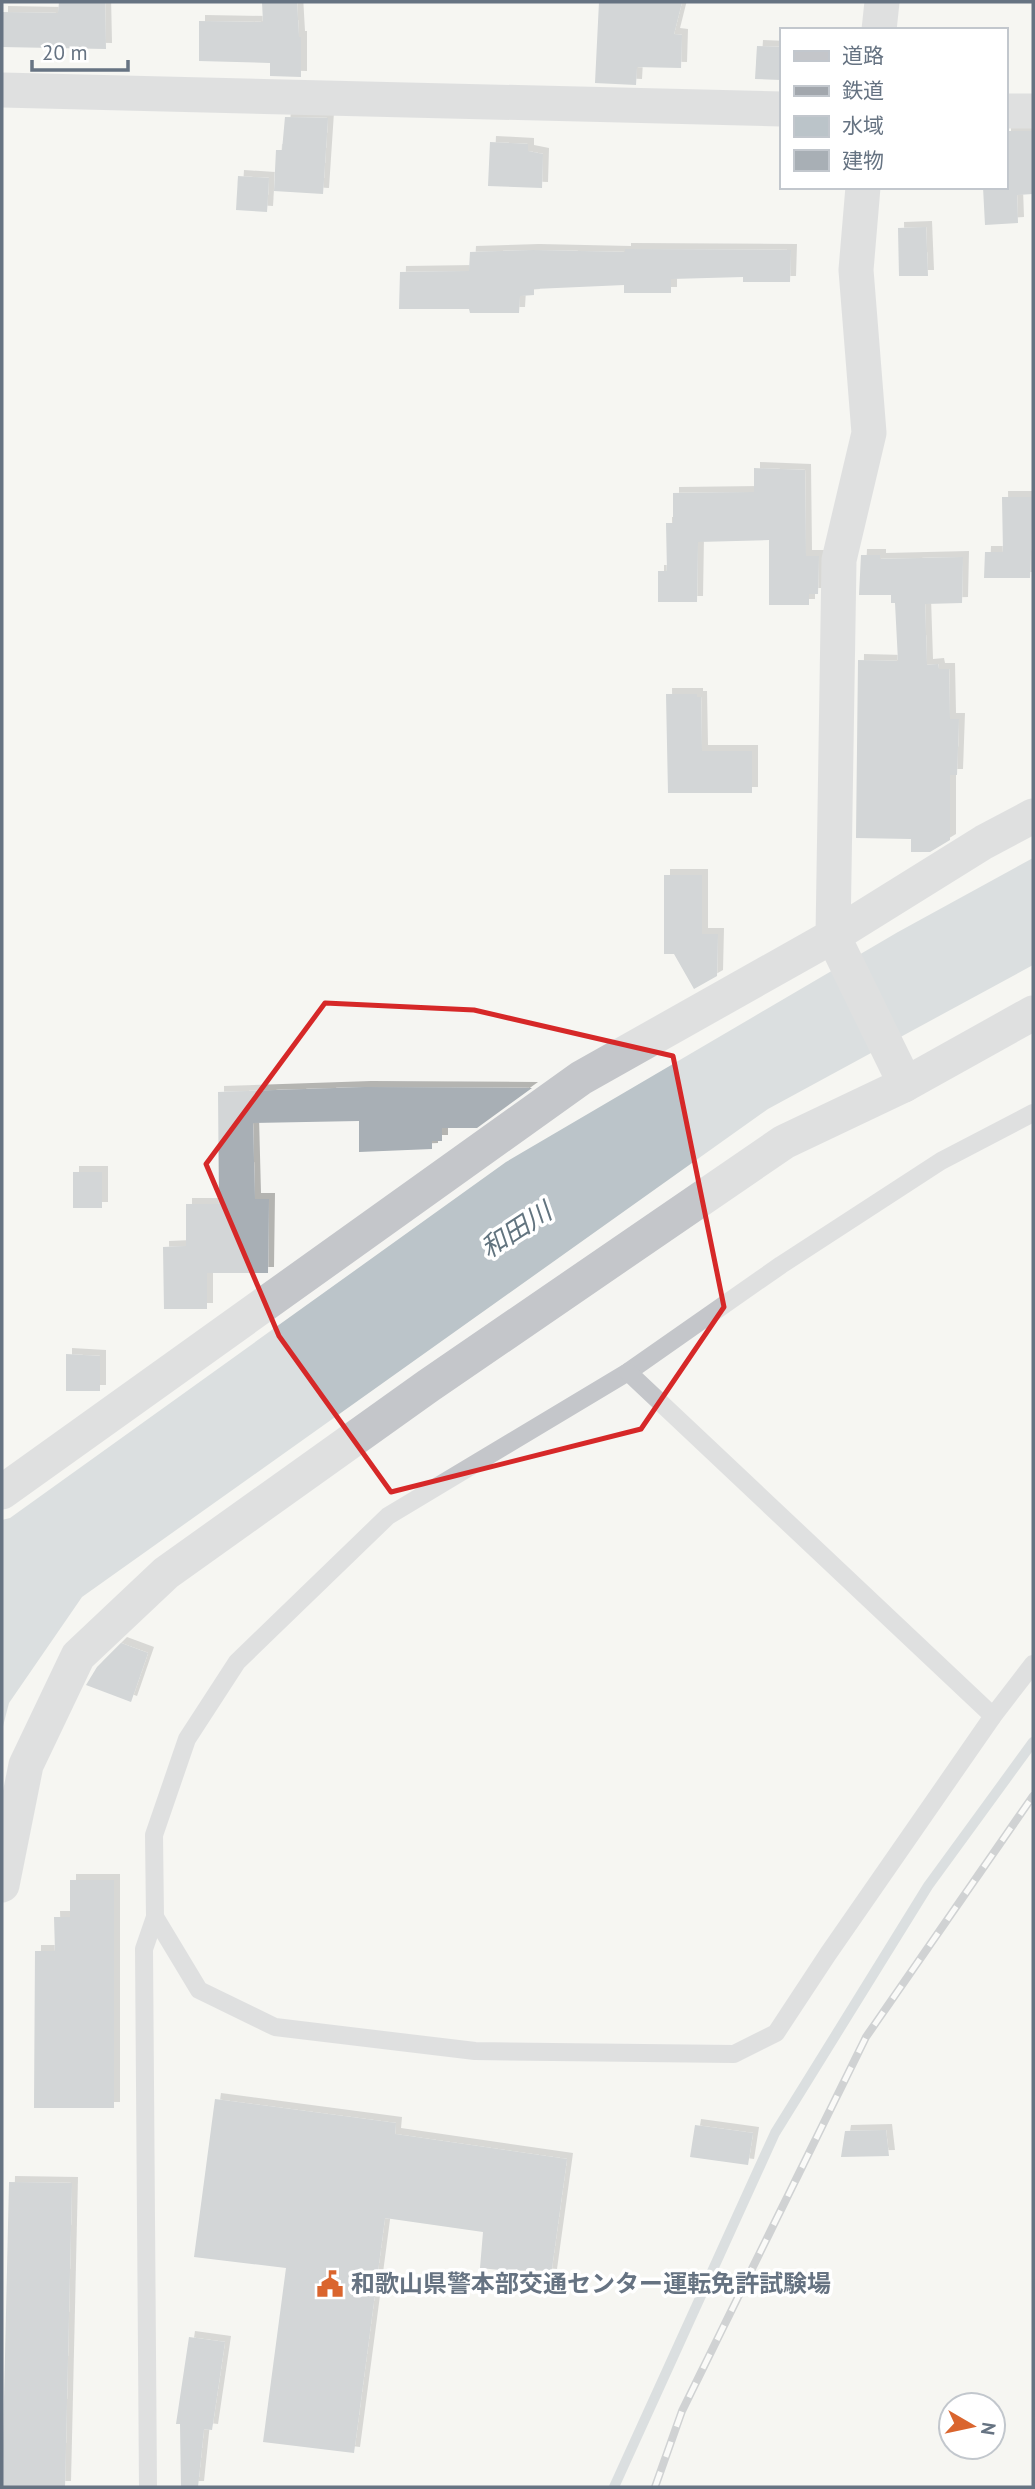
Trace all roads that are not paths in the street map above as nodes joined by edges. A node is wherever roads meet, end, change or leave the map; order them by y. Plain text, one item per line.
1 (882, 2) edge
2 (879, 28) edge
3 (2, 90) edge
4 (780, 109) edge
5 (1007, 111) edge
6 (1033, 111) edge
7 (863, 189) edge
8 (1033, 816) edge
9 (833, 936) junction
10 (1033, 1013) edge
11 (902, 1078) junction
12 (1033, 1113) edge
13 (628, 1372) junction
14 (2, 1493) edge
15 (1033, 1664) edge
16 (992, 1716) junction
17 (2, 1885) edge
18 (155, 1917) junction
19 (148, 2487) edge

1 - 2 street
3 - 4 street
5 - 6 street
7 - 9 street
8 - 9 street
9 - 11 street
9 - 14 street
10 - 11 street
11 - 17 street
12 - 13 lane
13 - 16 lane
13 - 18 lane
15 - 16 lane
16 - 18 lane
18 - 19 lane

